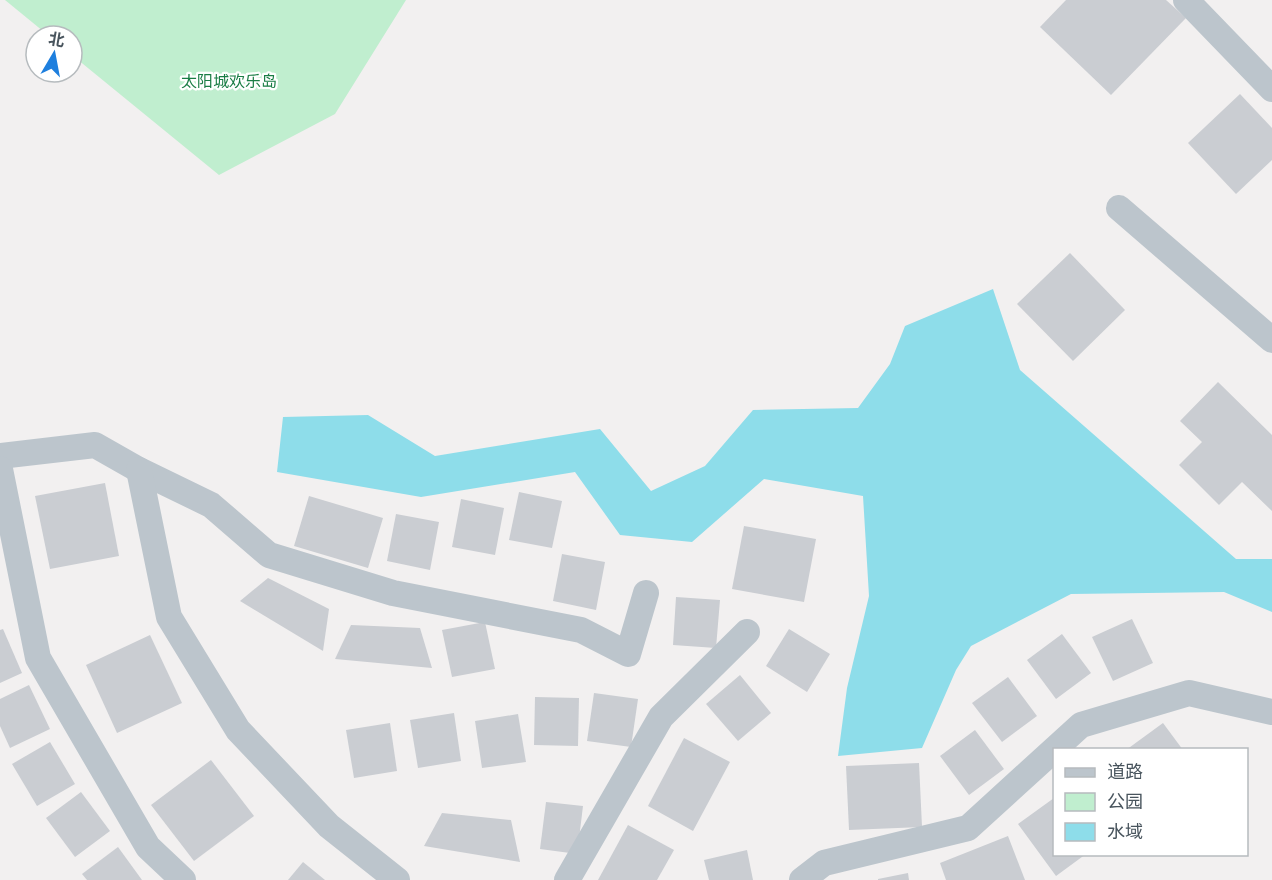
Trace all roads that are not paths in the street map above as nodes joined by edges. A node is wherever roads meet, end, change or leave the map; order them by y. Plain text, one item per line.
1 (1186, 0) edge
2 (1272, 89) edge
3 (1119, 208) dead end
4 (1272, 340) edge
5 (0, 456) edge
6 (0, 469) edge
7 (139, 470) junction
8 (646, 593) dead end
9 (747, 632) dead end
10 (1272, 712) edge
11 (1056, 748) edge
12 (1053, 751) edge
13 (183, 880) edge
14 (397, 880) edge
15 (567, 880) edge
16 (802, 880) edge

1 - 2 street
3 - 4 street
5 - 7 street
6 - 13 street
7 - 8 street
7 - 14 street
9 - 15 street
10 - 11 street
12 - 16 street

